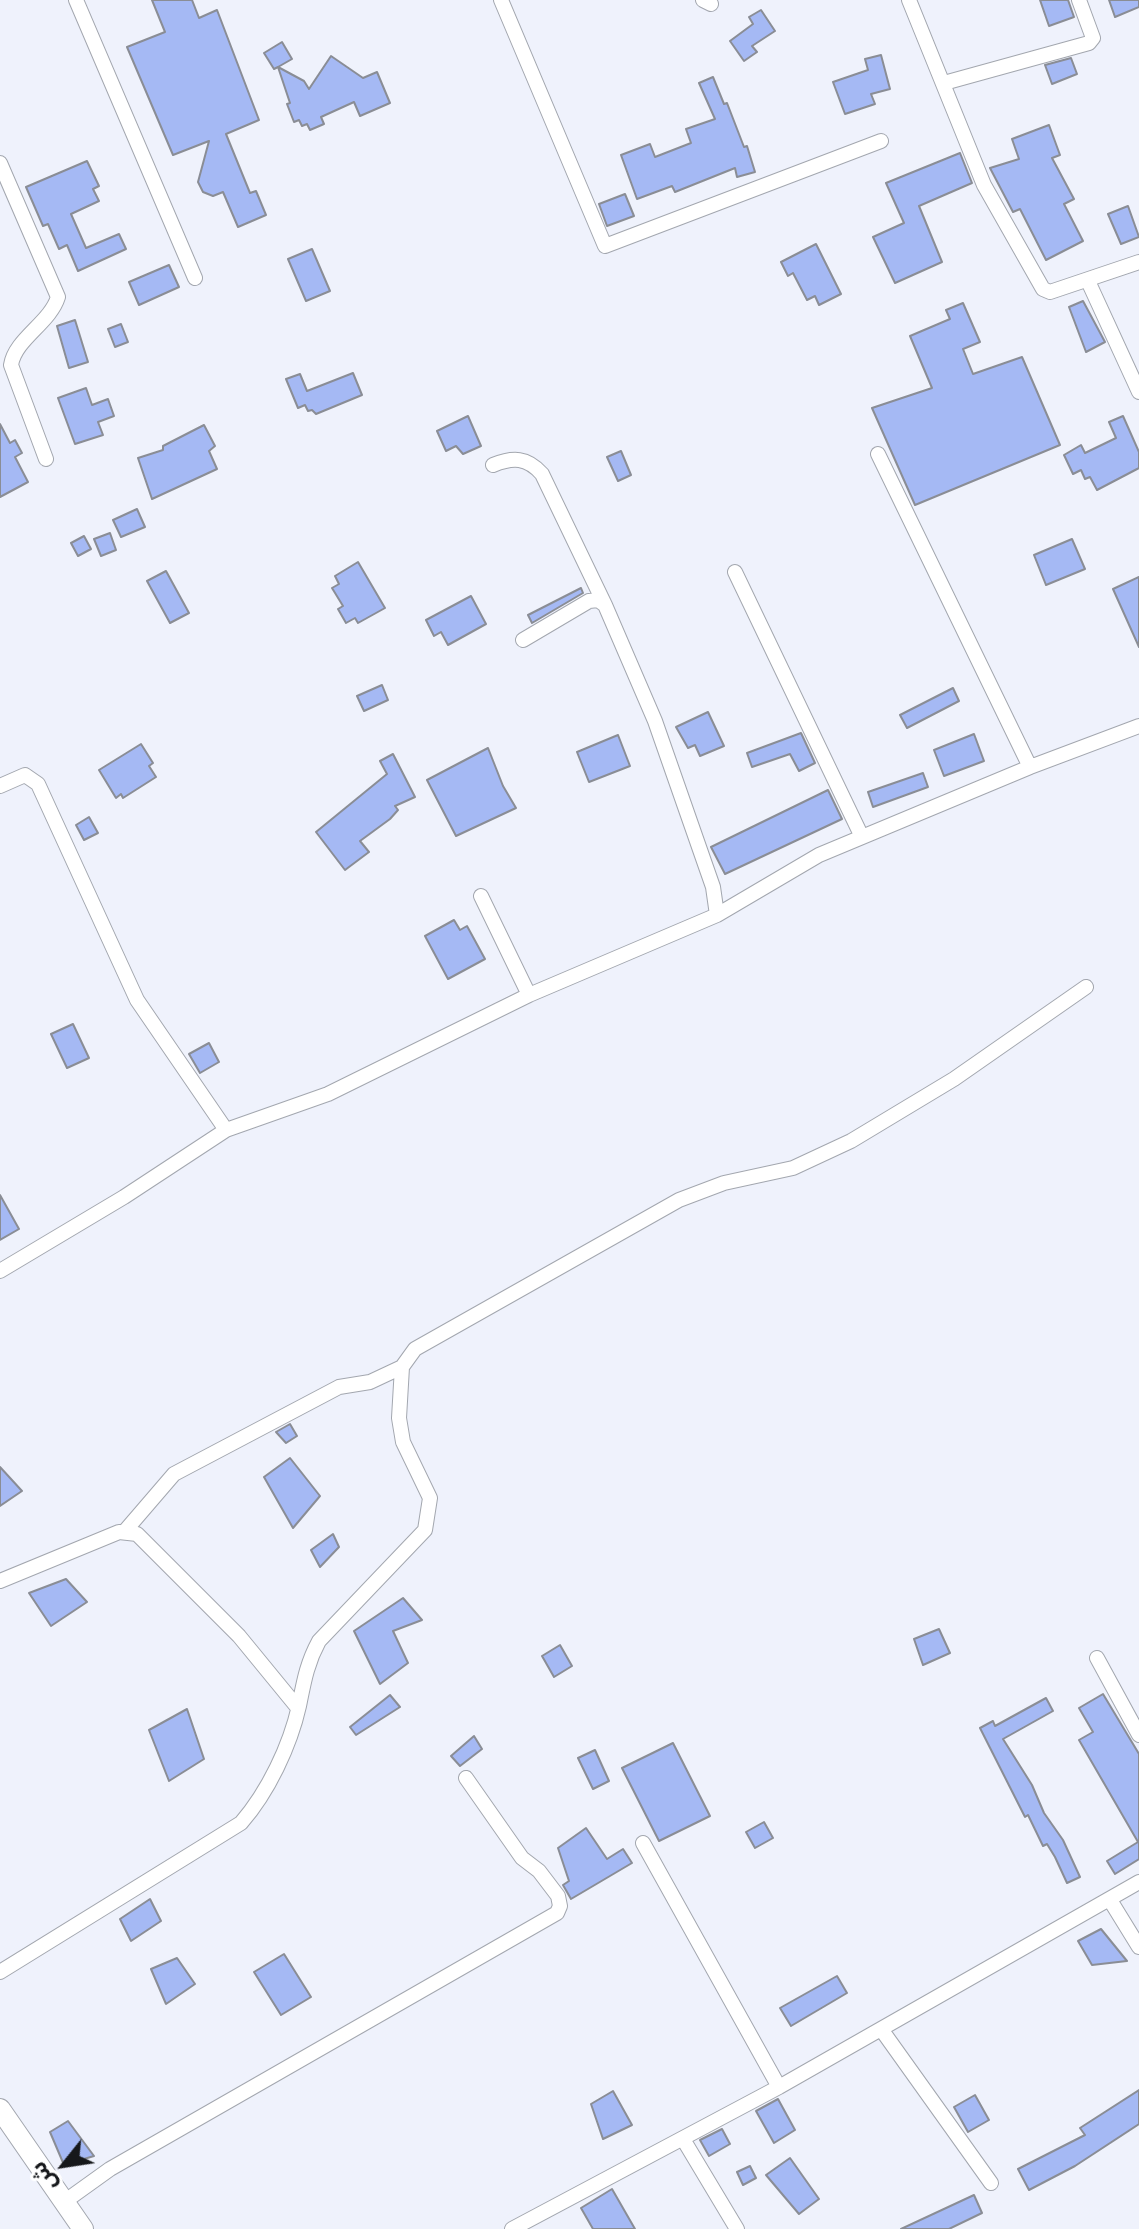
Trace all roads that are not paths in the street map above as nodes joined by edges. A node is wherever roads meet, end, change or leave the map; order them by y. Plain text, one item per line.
1 (76, 0) edge
2 (501, 0) edge
3 (909, 0) edge
4 (1079, 0) edge
5 (944, 83) junction
6 (881, 141) dead end
7 (0, 163) edge
8 (1139, 262) edge
9 (195, 278) dead end
10 (1088, 281) junction
11 (1139, 392) edge
12 (878, 454) dead end
13 (46, 459) dead end
14 (493, 465) dead end
15 (735, 572) dead end
16 (605, 605) junction
17 (523, 640) dead end
18 (1139, 726) edge
19 (1030, 767) junction
20 (0, 786) edge
21 (862, 837) junction
22 (481, 896) dead end
23 (717, 915) junction
24 (1086, 987) dead end
25 (529, 995) junction
26 (226, 1130) junction
27 (0, 1271) edge
28 (402, 1367) junction
29 (125, 1531) junction
30 (0, 1581) edge
31 (1097, 1658) dead end
32 (298, 1708) junction
33 (1139, 1735) edge
34 (466, 1778) dead end
35 (643, 1843) dead end
36 (1139, 1882) edge
37 (1110, 1900) junction
38 (1139, 1947) edge
39 (0, 1972) edge
40 (881, 2029) junction
41 (779, 2087) junction
42 (0, 2109) edge
43 (683, 2139) junction
44 (991, 2183) dead end
45 (64, 2202) junction
46 (83, 2229) edge
47 (512, 2229) edge
48 (737, 2229) edge

1 - 9 street
2 - 6 street
3 - 5 street
4 - 5 street
5 - 10 street
7 - 13 street
8 - 10 street
10 - 11 street
12 - 19 street
14 - 16 street
15 - 21 street
16 - 17 street
16 - 23 street
18 - 19 street
19 - 21 street
20 - 26 street
21 - 23 street
22 - 25 street
23 - 25 street
24 - 28 street
25 - 26 street
26 - 27 street
28 - 29 street
28 - 32 street
29 - 30 street
29 - 32 street
31 - 33 street
32 - 39 street
34 - 45 street
35 - 41 street
36 - 37 street
37 - 38 street
37 - 40 street
40 - 41 street
40 - 44 street
41 - 43 street
42 - 45 street
43 - 47 street
43 - 48 street
45 - 46 street

